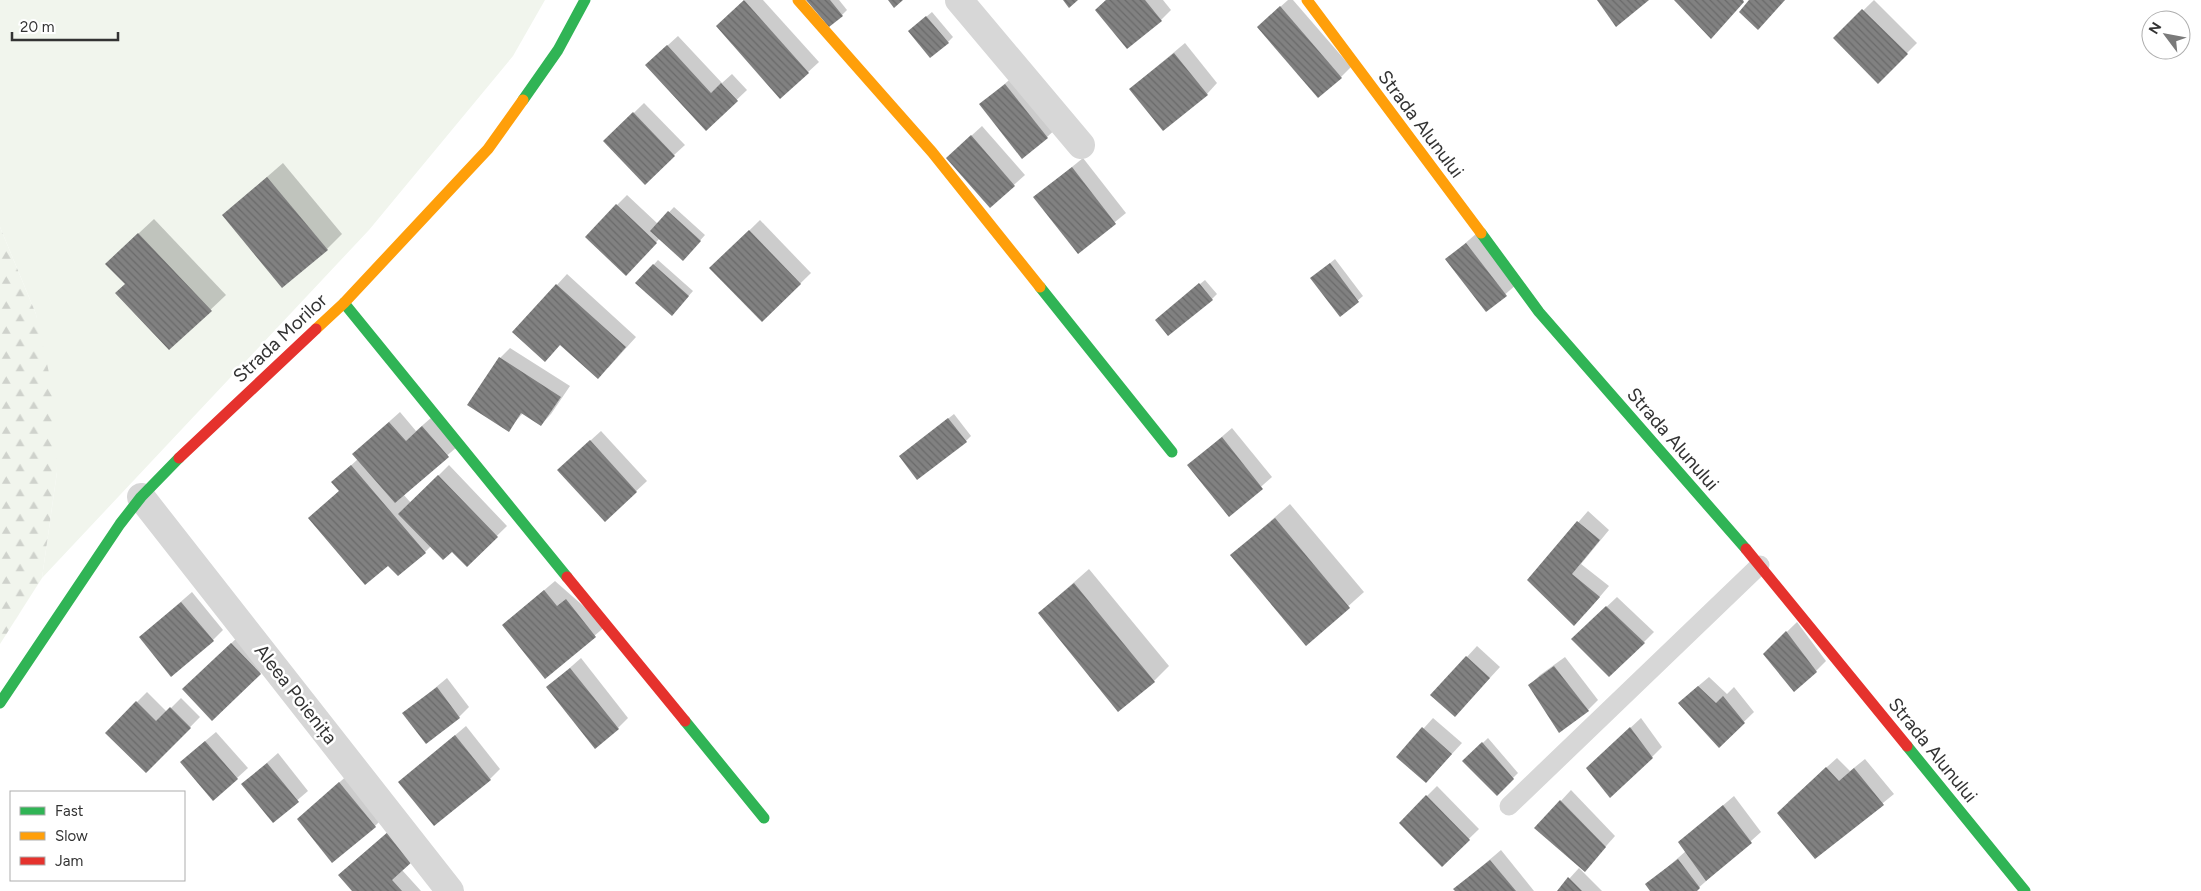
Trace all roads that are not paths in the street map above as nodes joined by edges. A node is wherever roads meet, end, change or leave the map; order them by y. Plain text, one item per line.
1 (585, 0) edge
2 (798, 0) edge
3 (959, 0) edge
4 (1307, 0) edge
5 (1080, 145) dead end
6 (344, 303) junction
7 (1172, 452) dead end
8 (141, 497) junction
9 (1760, 565) junction
10 (0, 703) edge
11 (1509, 806) dead end
12 (764, 818) dead end
13 (450, 891) edge
14 (2025, 891) edge

1 - 6 street, Strada Morilor
2 - 7 street
3 - 5 street
4 - 9 street, Strada Alunului
6 - 8 street, Strada Morilor
6 - 12 street
8 - 10 street, Strada Morilor
8 - 13 street, Aleea Poienița
9 - 11 lane
9 - 14 street, Strada Alunului

